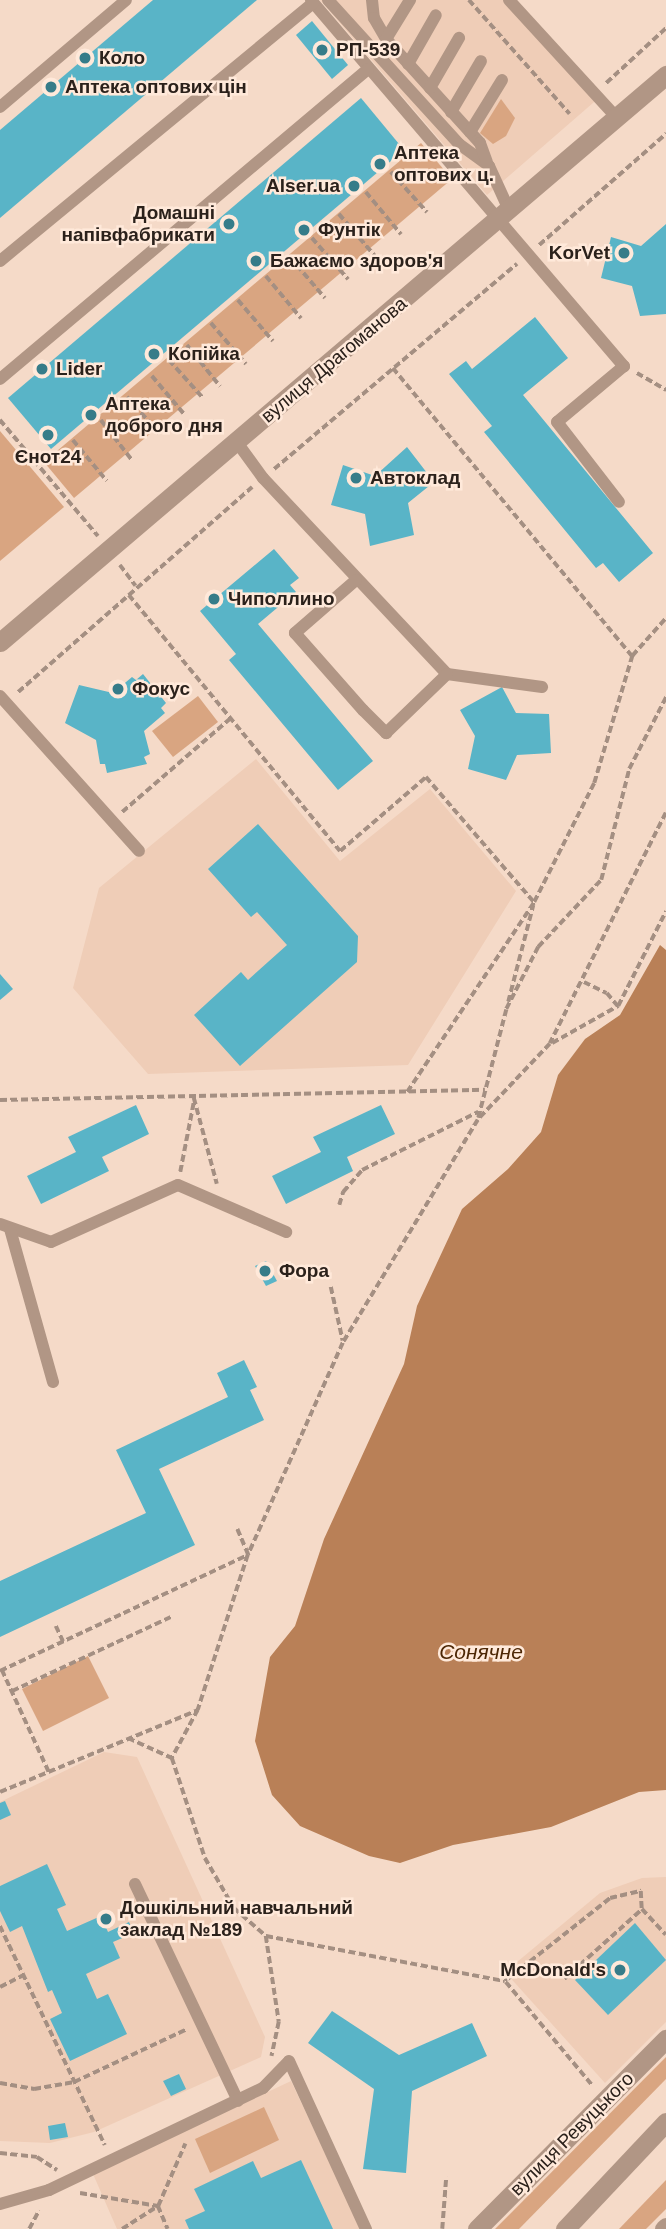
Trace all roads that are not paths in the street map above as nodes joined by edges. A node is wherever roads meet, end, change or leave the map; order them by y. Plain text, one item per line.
1 (125, 0) edge
2 (328, 0) edge
3 (372, 0) edge
4 (410, 0) edge
5 (509, 0) edge
6 (312, 1) edge
7 (340, 6) edge
8 (436, 15) dead end
9 (458, 38) dead end
10 (386, 39) junction
11 (481, 61) dead end
12 (408, 64) junction
13 (368, 69) junction
14 (666, 75) edge
15 (502, 80) dead end
16 (429, 88) junction
17 (0, 107) edge
18 (451, 111) junction
19 (617, 118) junction
20 (470, 132) junction
21 (489, 166) junction
22 (505, 217) junction
23 (0, 261) edge
24 (0, 379) edge
25 (236, 441) junction
26 (620, 502) dead end
27 (356, 580) junction
28 (0, 642) edge
29 (447, 674) junction
30 (542, 687) dead end
31 (3, 700) edge
32 (139, 851) dead end
33 (5, 1226) edge
34 (286, 1232) dead end
35 (53, 1382) dead end
36 (135, 1884) dead end
37 (666, 2039) edge
38 (238, 2101) junction
39 (666, 2122) edge
40 (0, 2204) edge
41 (366, 2229) edge
42 (477, 2229) edge
43 (565, 2229) edge

1 - 17 lane
2 - 7 lane
3 - 10 lane
4 - 10 lane
5 - 19 lane
6 - 13 lane
6 - 23 lane
7 - 21 lane
8 - 12 lane
9 - 16 lane
10 - 12 lane
11 - 18 lane
12 - 16 lane
13 - 22 lane
13 - 24 lane
14 - 19 street, вулиця Драгоманова
15 - 20 lane
16 - 18 lane
18 - 20 lane
19 - 22 street, вулиця Драгоманова
20 - 21 lane
21 - 22 lane
22 - 25 street, вулиця Драгоманова
22 - 26 lane
25 - 27 lane
25 - 28 street, вулиця Драгоманова
27 - 29 lane
27 - 29 lane
29 - 30 lane
31 - 32 lane
33 - 34 lane
33 - 35 lane
36 - 38 lane
37 - 42 street, вулиця Ревуцького
38 - 40 lane
38 - 41 lane
39 - 43 street

